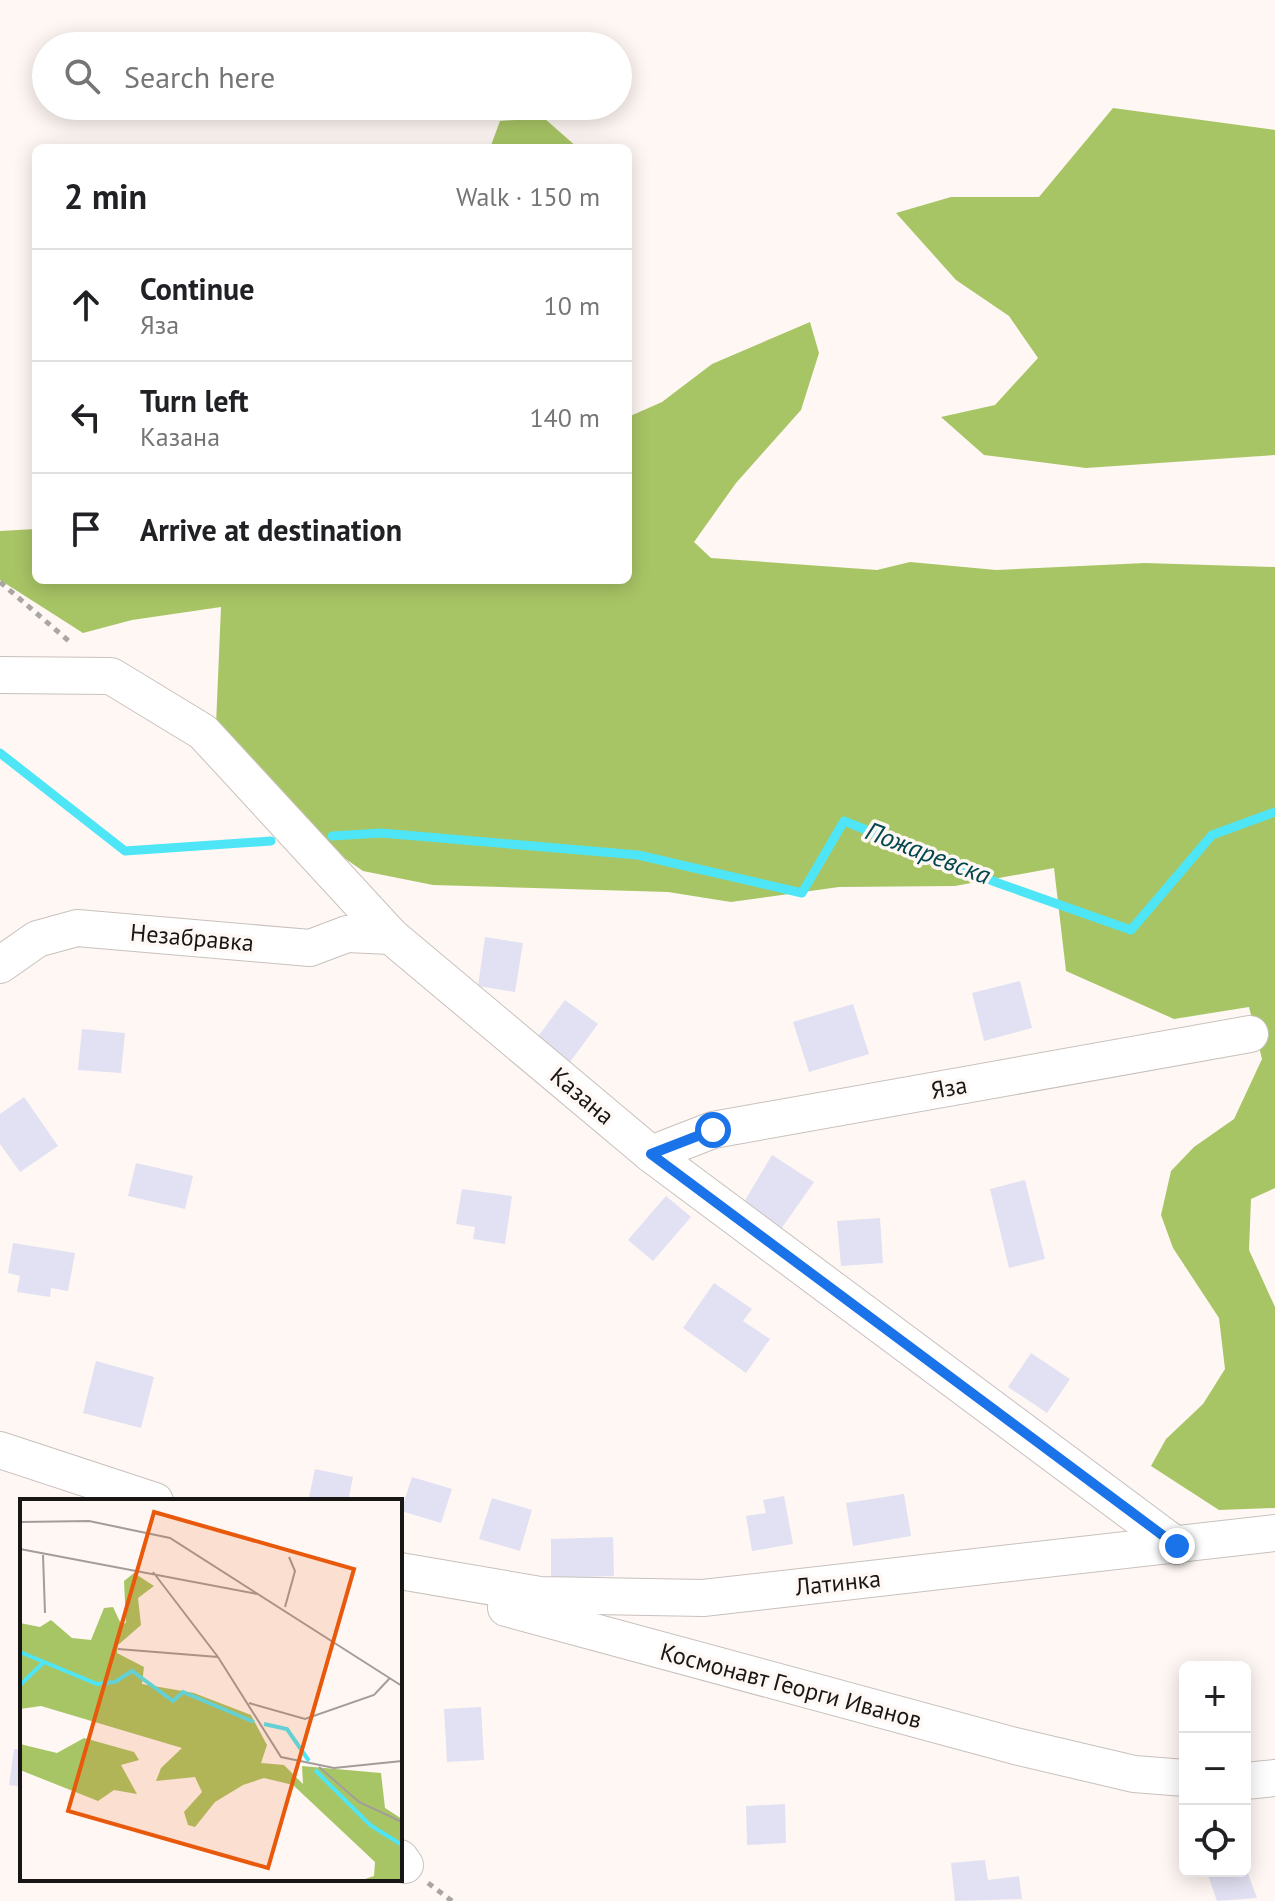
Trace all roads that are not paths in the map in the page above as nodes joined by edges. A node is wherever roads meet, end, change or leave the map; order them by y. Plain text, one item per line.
1 (0, 675) edge
2 (391, 936) junction
3 (0, 965) edge
4 (1250, 1034) dead end
5 (651, 1154) junction
6 (0, 1450) edge
7 (149, 1499) edge
8 (1275, 1533) edge
9 (1177, 1546) junction
10 (402, 1571) edge
11 (402, 1579) edge
12 (1179, 1778) edge
13 (1275, 1778) edge
14 (1251, 1780) edge

1 - 2 street, Казана
2 - 3 street, Незабравка
2 - 5 street, Казана
4 - 5 street, Яза
5 - 9 street, Казана
6 - 7 street
8 - 9 street, Латинка
9 - 10 street, Латинка
11 - 12 street, Космонавт Георги Иванов
13 - 14 street

